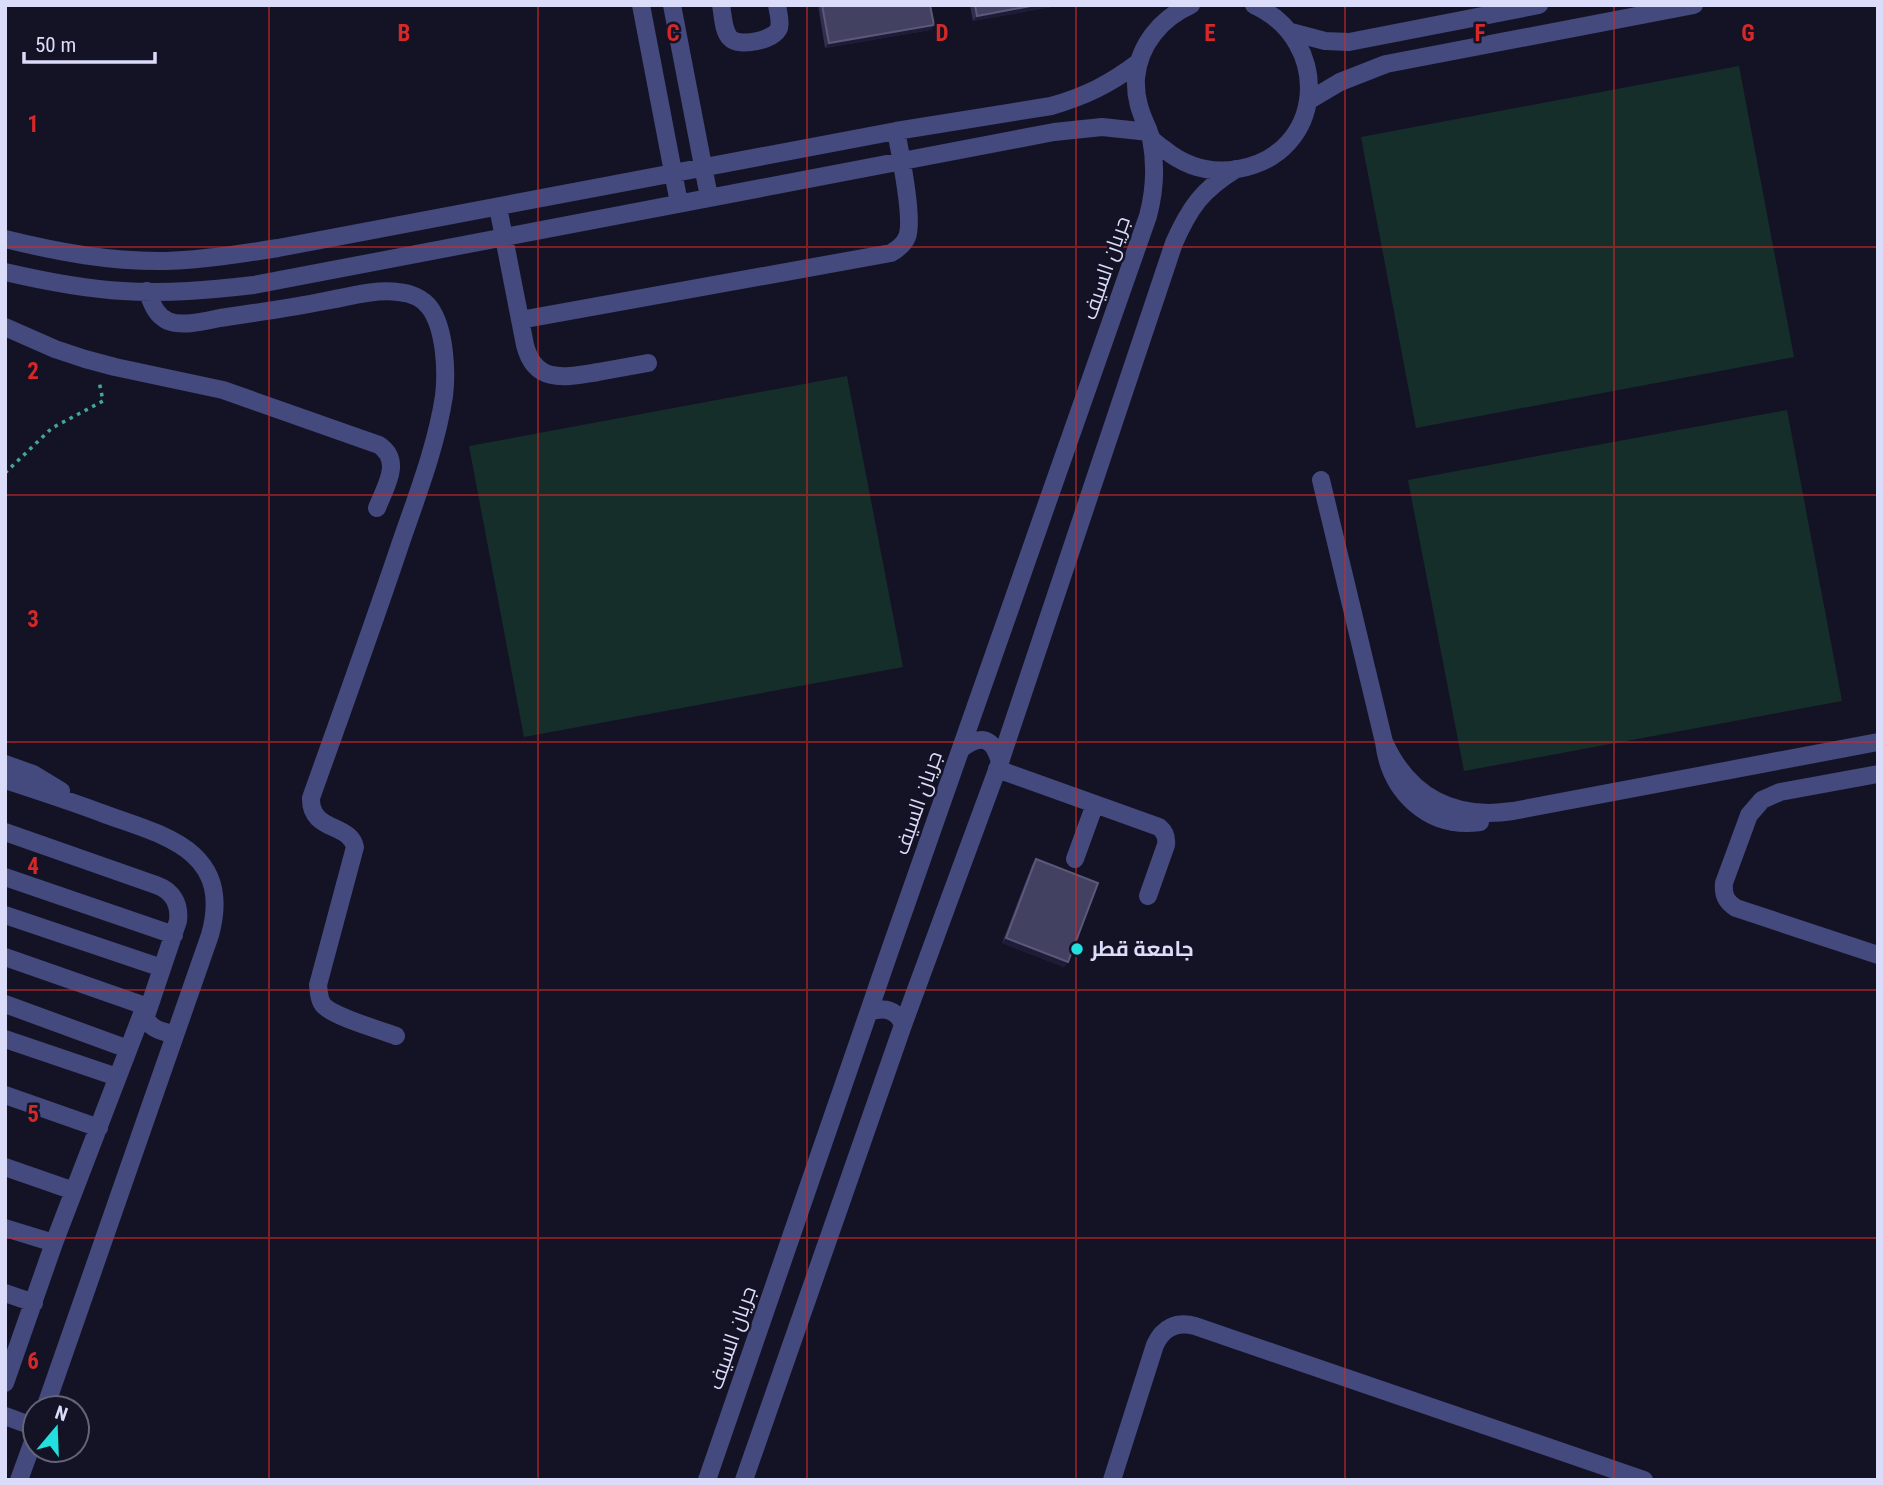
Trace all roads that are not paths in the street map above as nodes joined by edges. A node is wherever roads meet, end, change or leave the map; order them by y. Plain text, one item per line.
1 (641, 5) edge
2 (672, 5) edge
3 (721, 5) edge
4 (777, 5) edge
5 (1163, 5) edge
6 (1191, 5) edge
7 (1254, 5) edge
8 (1539, 5) edge
9 (1694, 5) edge
10 (1160, 26) junction
11 (1291, 32) junction
12 (1139, 62) junction
13 (1308, 101) junction
14 (896, 131) junction
15 (1150, 135) junction
16 (902, 160) junction
17 (703, 168) junction
18 (1236, 169) junction
19 (673, 174) junction
20 (709, 197) junction
21 (678, 203) junction
22 (498, 206) junction
23 (503, 237) junction
24 (5, 239) edge
25 (126, 260) junction
26 (5, 272) edge
27 (125, 291) junction
28 (147, 291) junction
29 (520, 320) junction
30 (5, 327) edge
31 (648, 363) dead end
32 (1321, 480) dead end
33 (377, 508) dead end
34 (1878, 742) edge
35 (961, 749) junction
36 (5, 764) edge
37 (998, 765) junction
38 (1878, 774) edge
39 (5, 780) edge
40 (74, 803) junction
41 (1095, 804) junction
42 (5, 832) edge
43 (1075, 859) dead end
44 (5, 877) edge
45 (1148, 896) dead end
46 (5, 915) edge
47 (174, 935) junction
48 (1877, 954) edge
49 (5, 957) edge
50 (162, 968) junction
51 (5, 1004) edge
52 (146, 1007) junction
53 (869, 1013) junction
54 (903, 1025) junction
55 (175, 1035) junction
56 (396, 1036) dead end
57 (5, 1039) edge
58 (128, 1049) junction
59 (117, 1077) junction
60 (5, 1095) edge
61 (99, 1128) junction
62 (5, 1167) edge
63 (74, 1191) junction
64 (5, 1228) edge
65 (54, 1244) junction
66 (5, 1293) edge
67 (34, 1303) junction
68 (11, 1349) edge
69 (5, 1383) edge
70 (50, 1394) edge
71 (707, 1480) edge
72 (744, 1480) edge
73 (1112, 1480) edge
74 (1644, 1480) edge

1 - 19 street
2 - 17 street
3 - 4 street
5 - 10 street
6 - 10 street
7 - 11 street
8 - 11 street
9 - 13 street
10 - 12 street
11 - 13 street
12 - 14 street
12 - 15 street, جريان السيف
13 - 18 street
14 - 16 street
14 - 17 street
15 - 16 street
15 - 18 street
15 - 35 street, جريان السيف
16 - 20 street
16 - 29 street
17 - 19 street
17 - 20 street
18 - 37 street
19 - 21 street
19 - 22 street
20 - 21 street
21 - 23 street
22 - 23 street
22 - 25 street
23 - 28 street
23 - 29 street
24 - 25 street
25 - 27 street
26 - 27 street
27 - 28 street
28 - 56 street
29 - 31 street
30 - 33 street
32 - 34 street
35 - 37 street
35 - 53 street, جريان السيف
36 - 40 street
37 - 41 street
37 - 54 street
38 - 48 street
39 - 40 street
40 - 55 street
41 - 43 street
41 - 45 street
42 - 47 street
44 - 47 street
46 - 50 street
47 - 50 street
49 - 52 street
50 - 52 street
51 - 58 street
52 - 55 street
52 - 58 street
53 - 54 street
53 - 71 street, جريان السيف
54 - 72 street
55 - 70 street
57 - 59 street
58 - 59 street
59 - 61 street
60 - 61 street
61 - 63 street
62 - 63 street
63 - 65 street
64 - 65 street
65 - 67 street
66 - 67 street
67 - 68 street
68 - 69 street
73 - 74 street

